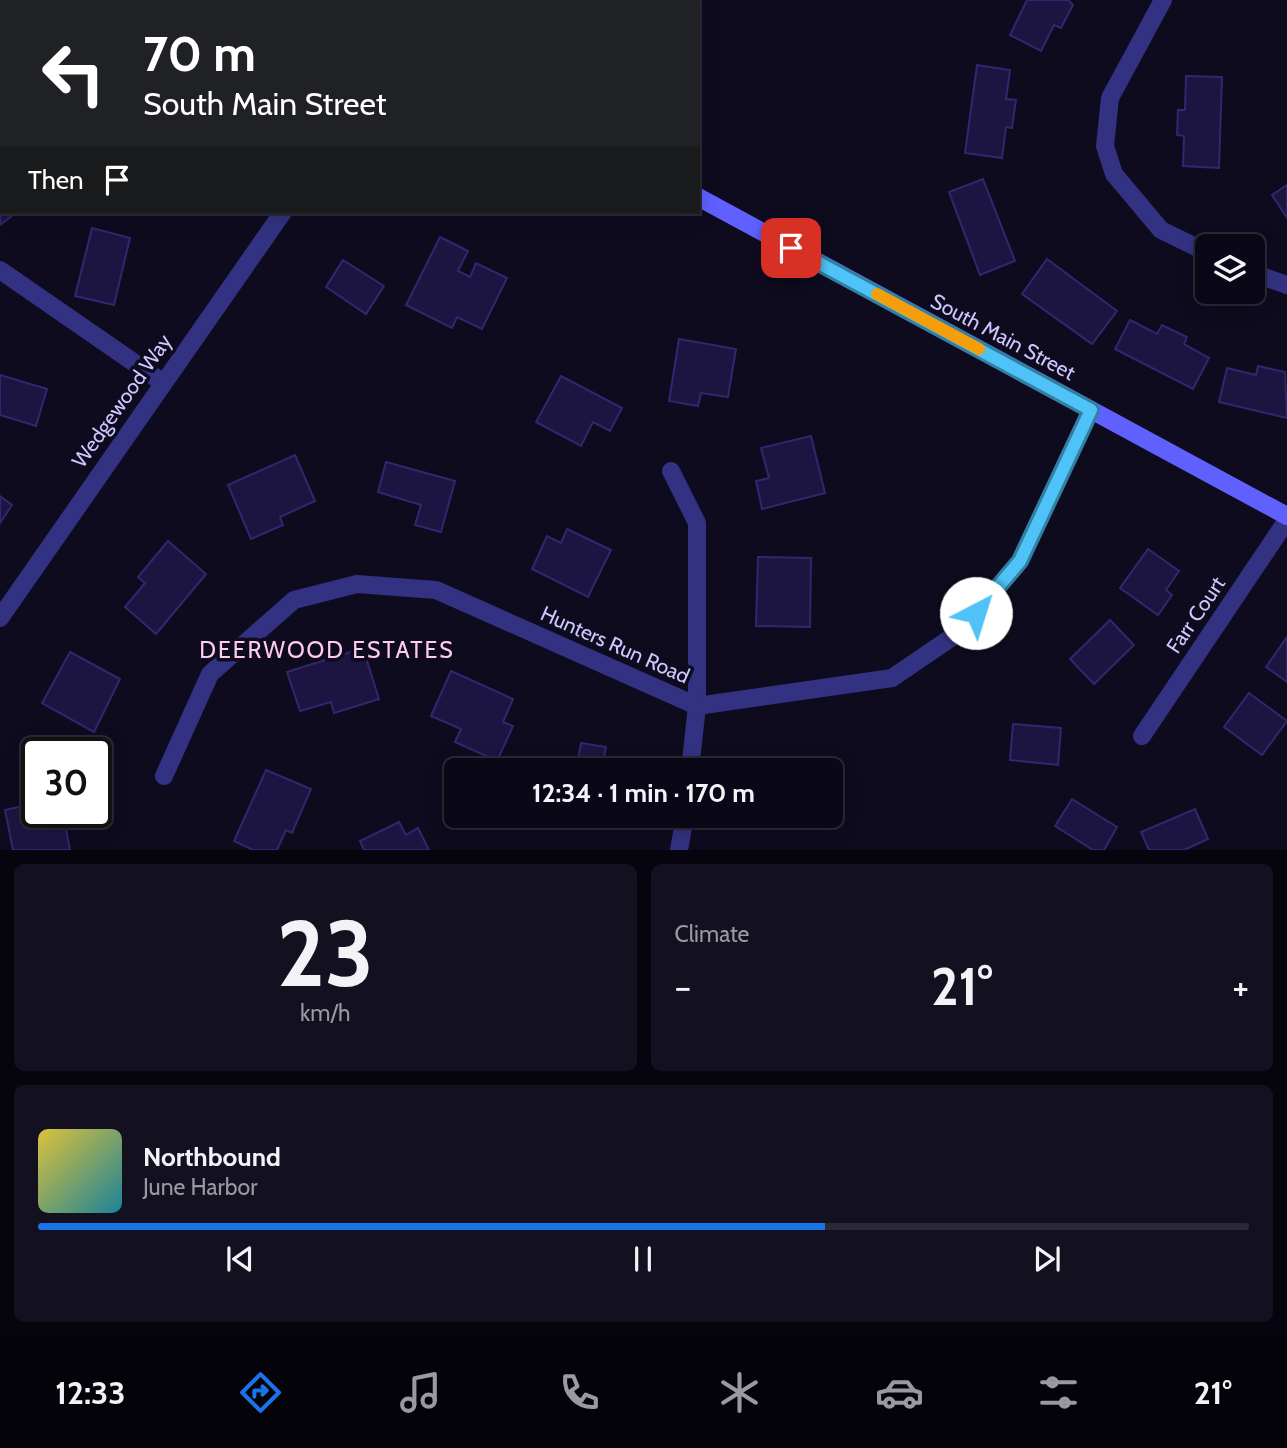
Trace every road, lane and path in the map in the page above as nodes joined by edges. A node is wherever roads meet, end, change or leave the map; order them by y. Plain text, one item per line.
1 (1163, 0) edge
2 (700, 198) edge
3 (282, 214) edge
4 (1195, 247) edge
5 (0, 270) edge
6 (1265, 277) edge
7 (1287, 285) edge
8 (162, 382) junction
9 (1091, 410) junction
10 (671, 471) dead end
11 (1287, 518) edge
12 (0, 618) edge
13 (697, 706) junction
14 (1142, 736) dead end
15 (691, 758) edge
16 (164, 776) dead end
17 (683, 828) edge
18 (679, 849) edge

1 - 4 street
2 - 9 street, South Main Street
3 - 8 street, Wedgewood Way
5 - 8 street
6 - 7 street
8 - 12 street, Wedgewood Way
9 - 11 street, South Main Street
9 - 13 street, Hunters Run Road
10 - 13 street
11 - 14 street, Farr Court
13 - 15 street
13 - 16 street, Hunters Run Road
17 - 18 street

